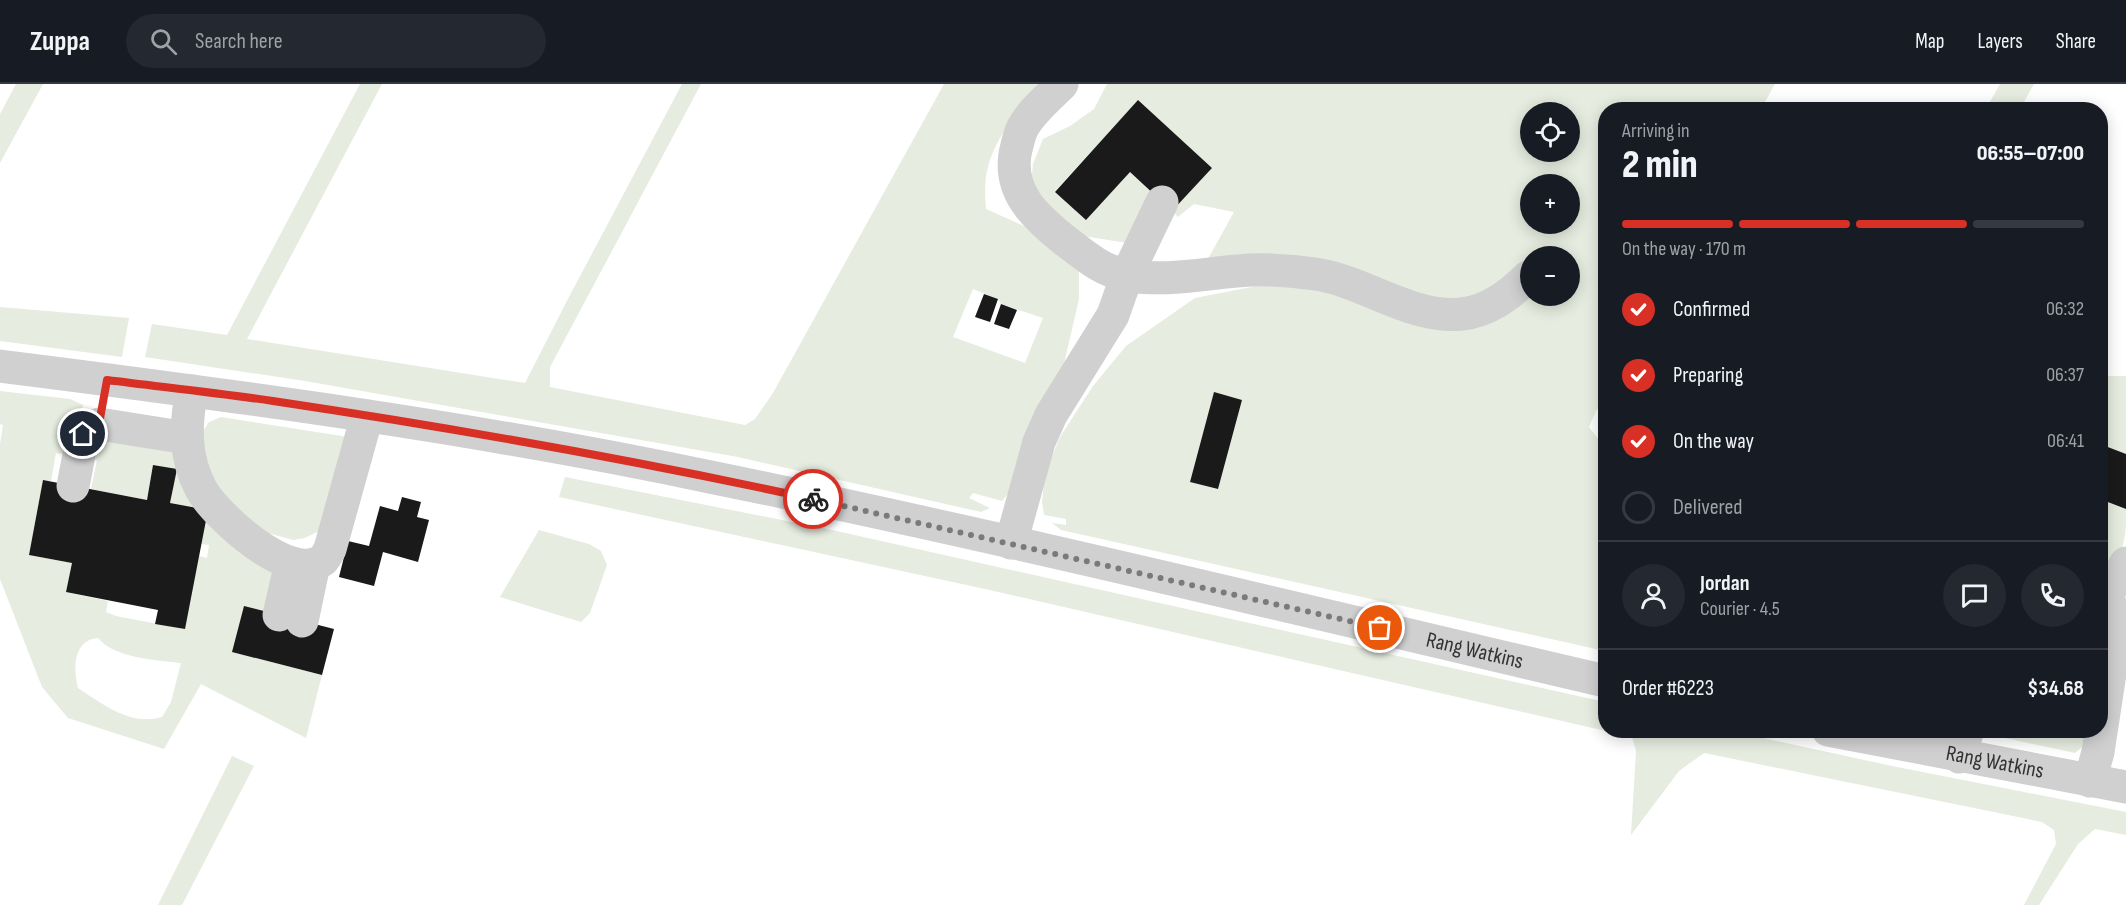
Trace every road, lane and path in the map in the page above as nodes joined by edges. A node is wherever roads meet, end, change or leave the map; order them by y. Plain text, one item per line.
1 (1062, 84) edge
2 (1162, 202) dead end
3 (1127, 275) junction
4 (1520, 285) edge
5 (0, 366) edge
6 (107, 380) junction
7 (192, 391) junction
8 (367, 416) junction
9 (99, 424) junction
10 (187, 438) junction
11 (73, 486) dead end
12 (1011, 543) junction
13 (302, 563) junction
14 (2126, 563) edge
15 (2108, 586) edge
16 (2108, 602) edge
17 (290, 618) dead end
18 (1598, 679) edge
19 (2108, 686) edge
20 (1906, 738) edge
21 (2100, 738) edge
22 (1964, 744) edge
23 (2090, 781) junction
24 (2126, 787) edge

1 - 3 street
2 - 3 street
3 - 4 street
3 - 12 street
5 - 6 street, Rang Watkins
6 - 7 street, Rang Watkins
6 - 9 street
7 - 8 street, Rang Watkins
7 - 10 street
8 - 12 street, Rang Watkins
8 - 13 street
9 - 10 street
9 - 11 street
10 - 13 street
12 - 18 street, Rang Watkins
13 - 17 street
14 - 15 street
16 - 19 street
20 - 22 street, Rang Watkins
21 - 23 street
22 - 23 street, Rang Watkins
23 - 24 street, Rang Watkins

